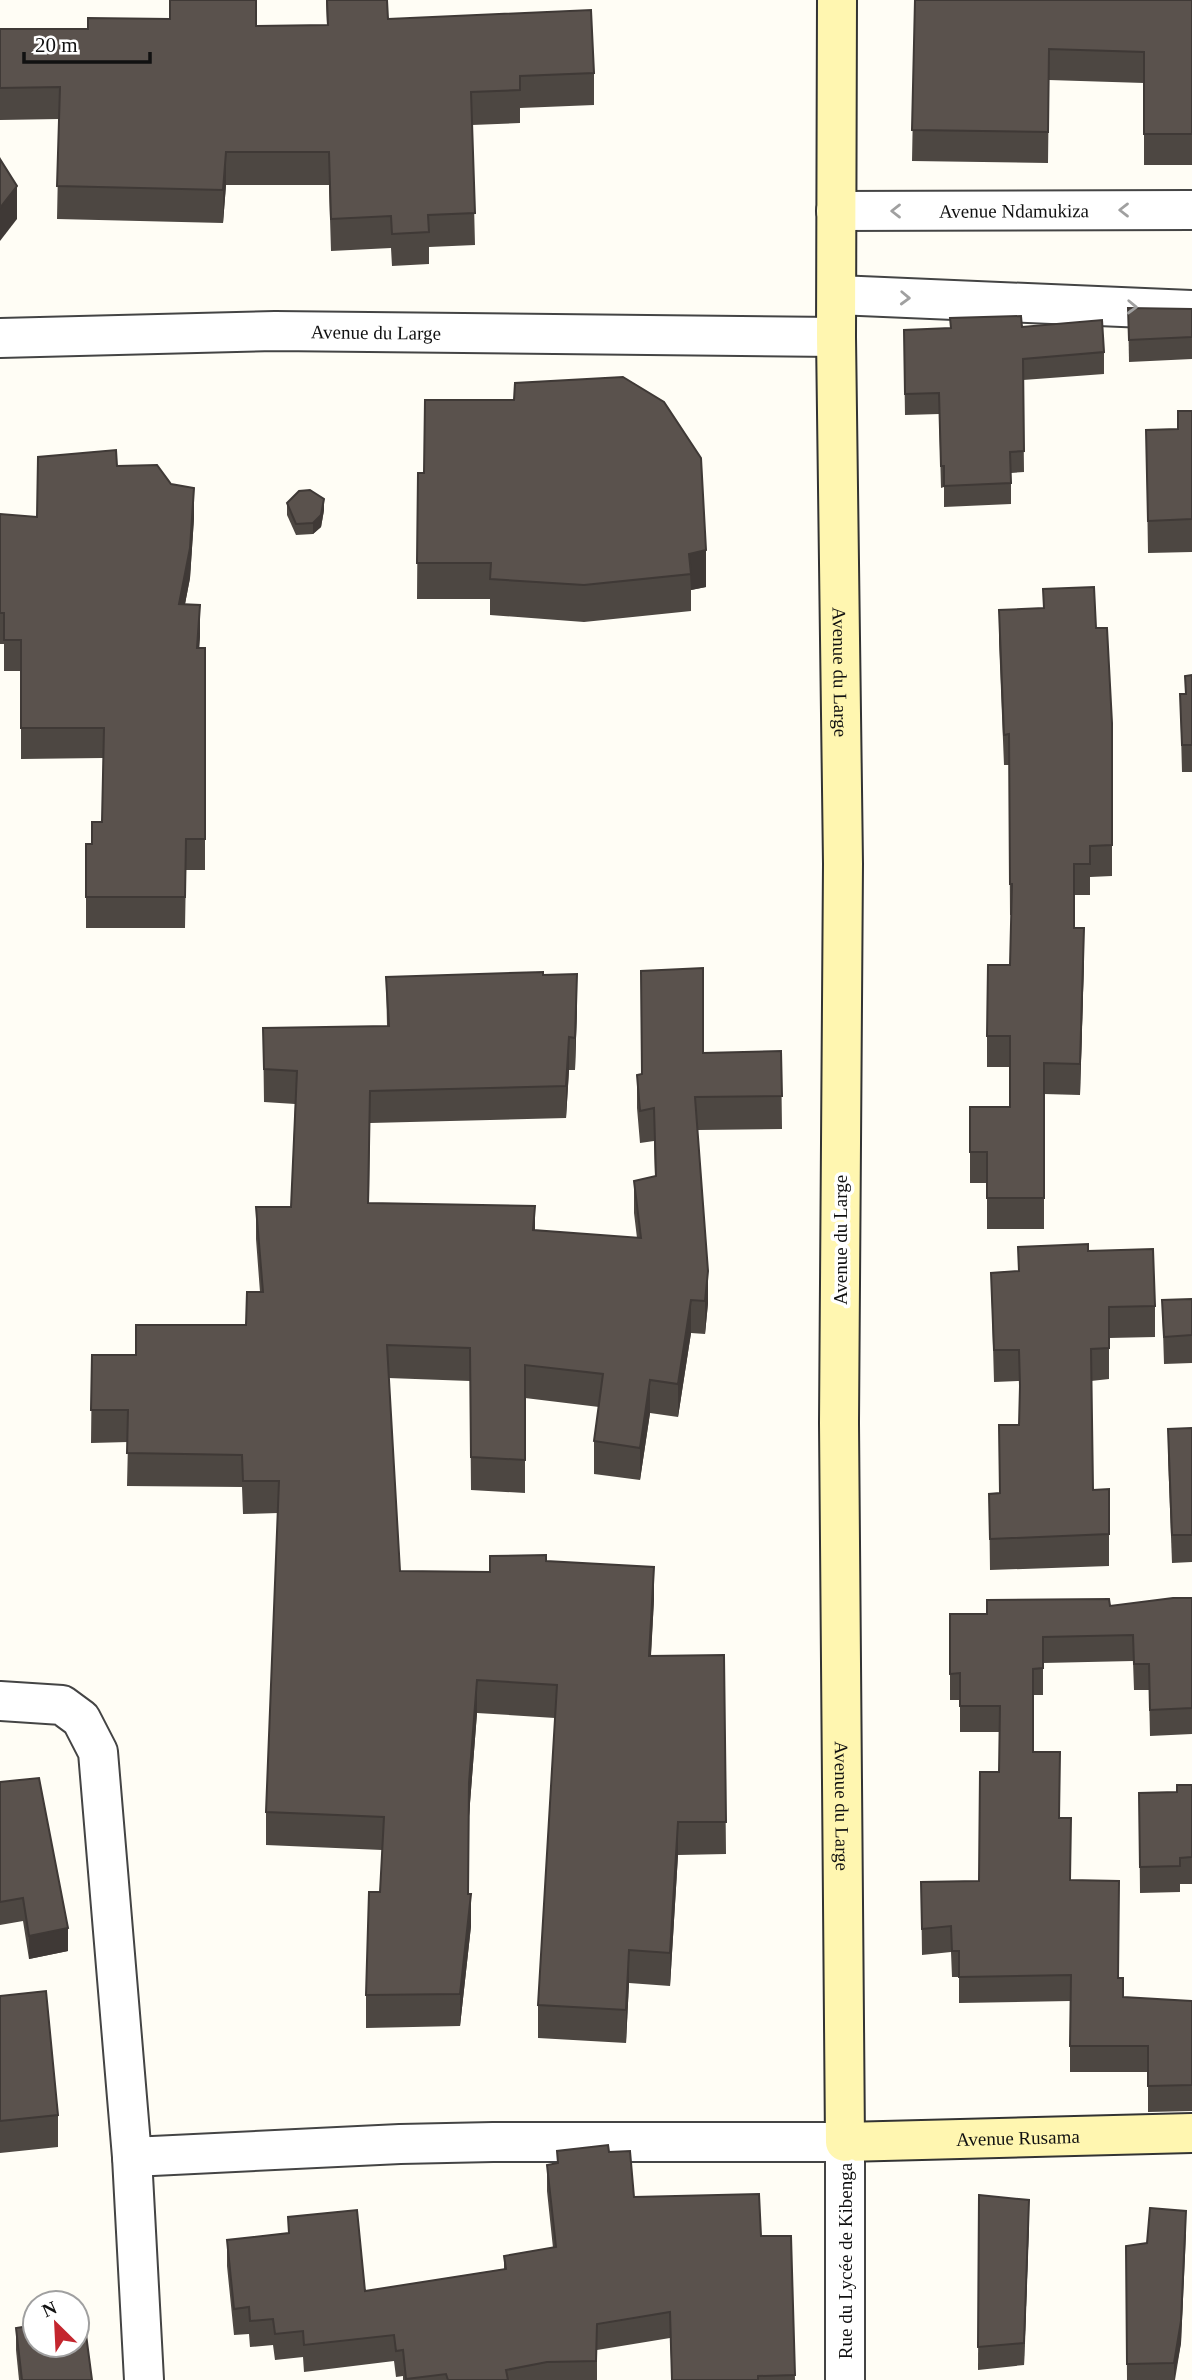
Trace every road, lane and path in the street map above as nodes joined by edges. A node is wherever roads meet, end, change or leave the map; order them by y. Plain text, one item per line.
1 (836, 0) edge
2 (1192, 210) edge
3 (836, 211) junction
4 (836, 295) junction
5 (1192, 310) edge
6 (836, 337) junction
7 (0, 338) edge
8 (0, 1701) edge
9 (1192, 2133) edge
10 (845, 2142) junction
11 (132, 2157) junction
12 (144, 2380) edge
13 (845, 2380) edge

1 - 3 main road, Avenue du Large
2 -> 3 street, Avenue Ndamukiza
3 - 4 main road, Avenue du Large
4 -> 5 street
4 - 6 main road, Avenue du Large
6 - 7 street, Avenue du Large
6 - 10 main road, Avenue du Large
8 - 11 street
9 - 10 main road, Avenue Rusama
10 - 11 street
10 - 13 street, Rue du Lycée de Kibenga
11 - 12 street

